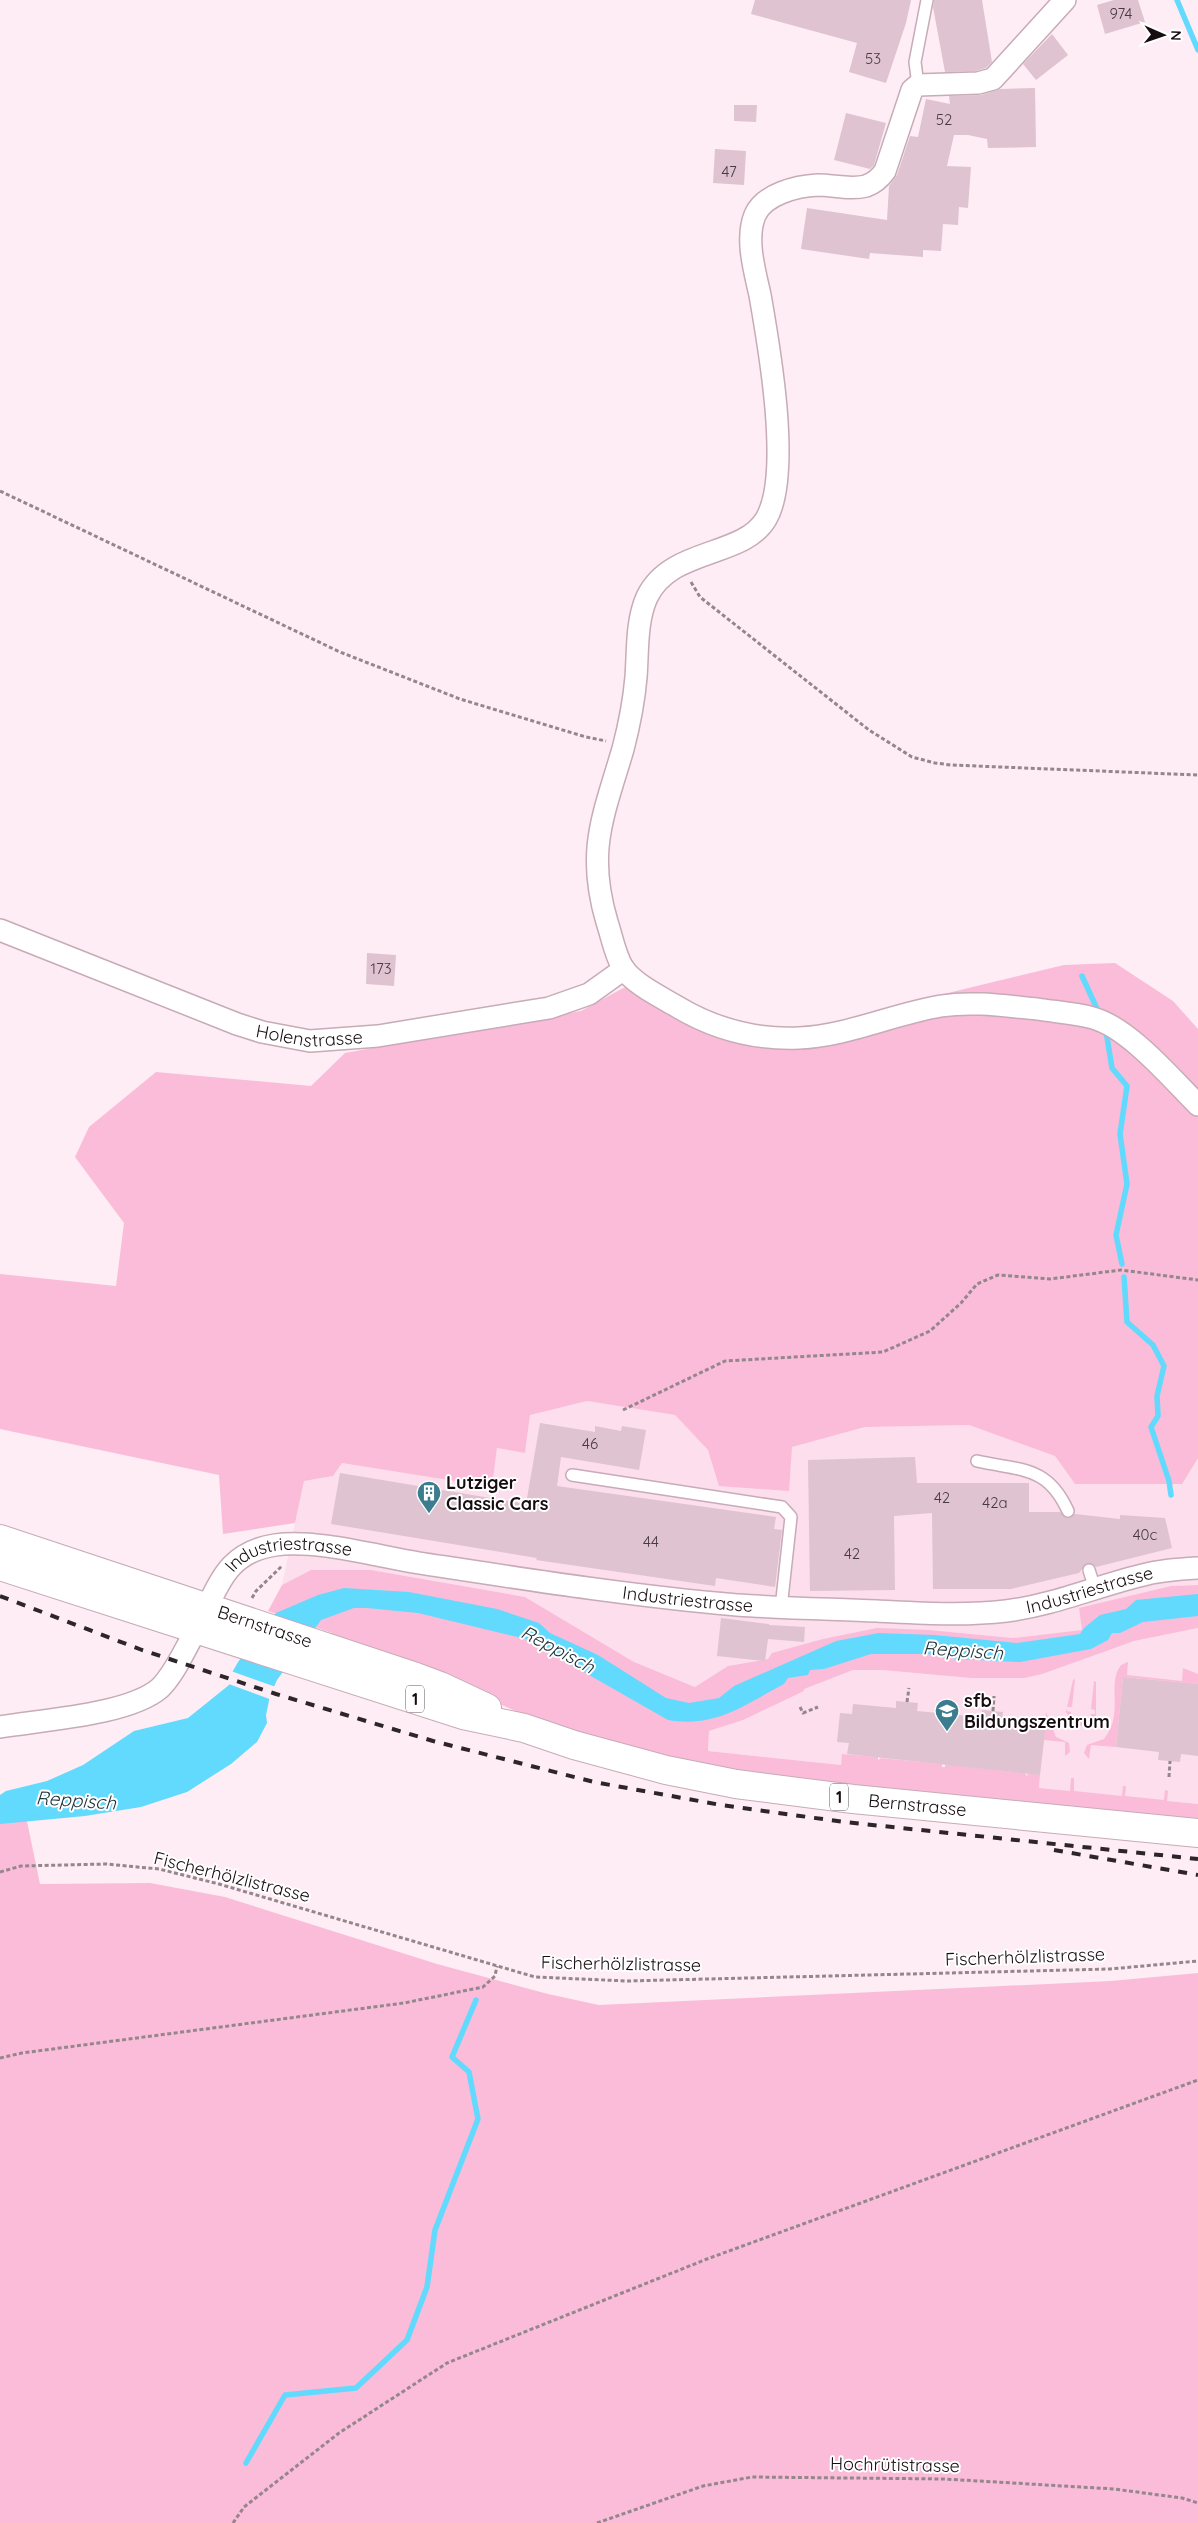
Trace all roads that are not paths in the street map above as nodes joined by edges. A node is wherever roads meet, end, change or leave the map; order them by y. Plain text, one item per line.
1 (927, 0) edge
2 (1060, 1) edge
3 (918, 85) junction
4 (0, 930) edge
5 (624, 969) junction
6 (1198, 1105) edge
7 (977, 1461) dead end
8 (572, 1475) dead end
9 (1068, 1511) dead end
10 (0, 1540) edge
11 (0, 1566) edge
12 (1198, 1568) edge
13 (781, 1608) junction
14 (202, 1619) junction
15 (0, 1726) edge
16 (1198, 1833) edge

1 - 3 lane
2 - 3 street
3 - 5 street
4 - 5 street, Holenstrasse
5 - 6 street
7 - 9 lane
8 - 13 lane
10 - 14 main road, Bernstrasse / 1
11 - 14 main road, Bernstrasse / 1
12 - 13 street, Industriestrasse
13 - 14 street, Industriestrasse
14 - 15 street, Industriestrasse
14 - 16 main road, Bernstrasse / 1

